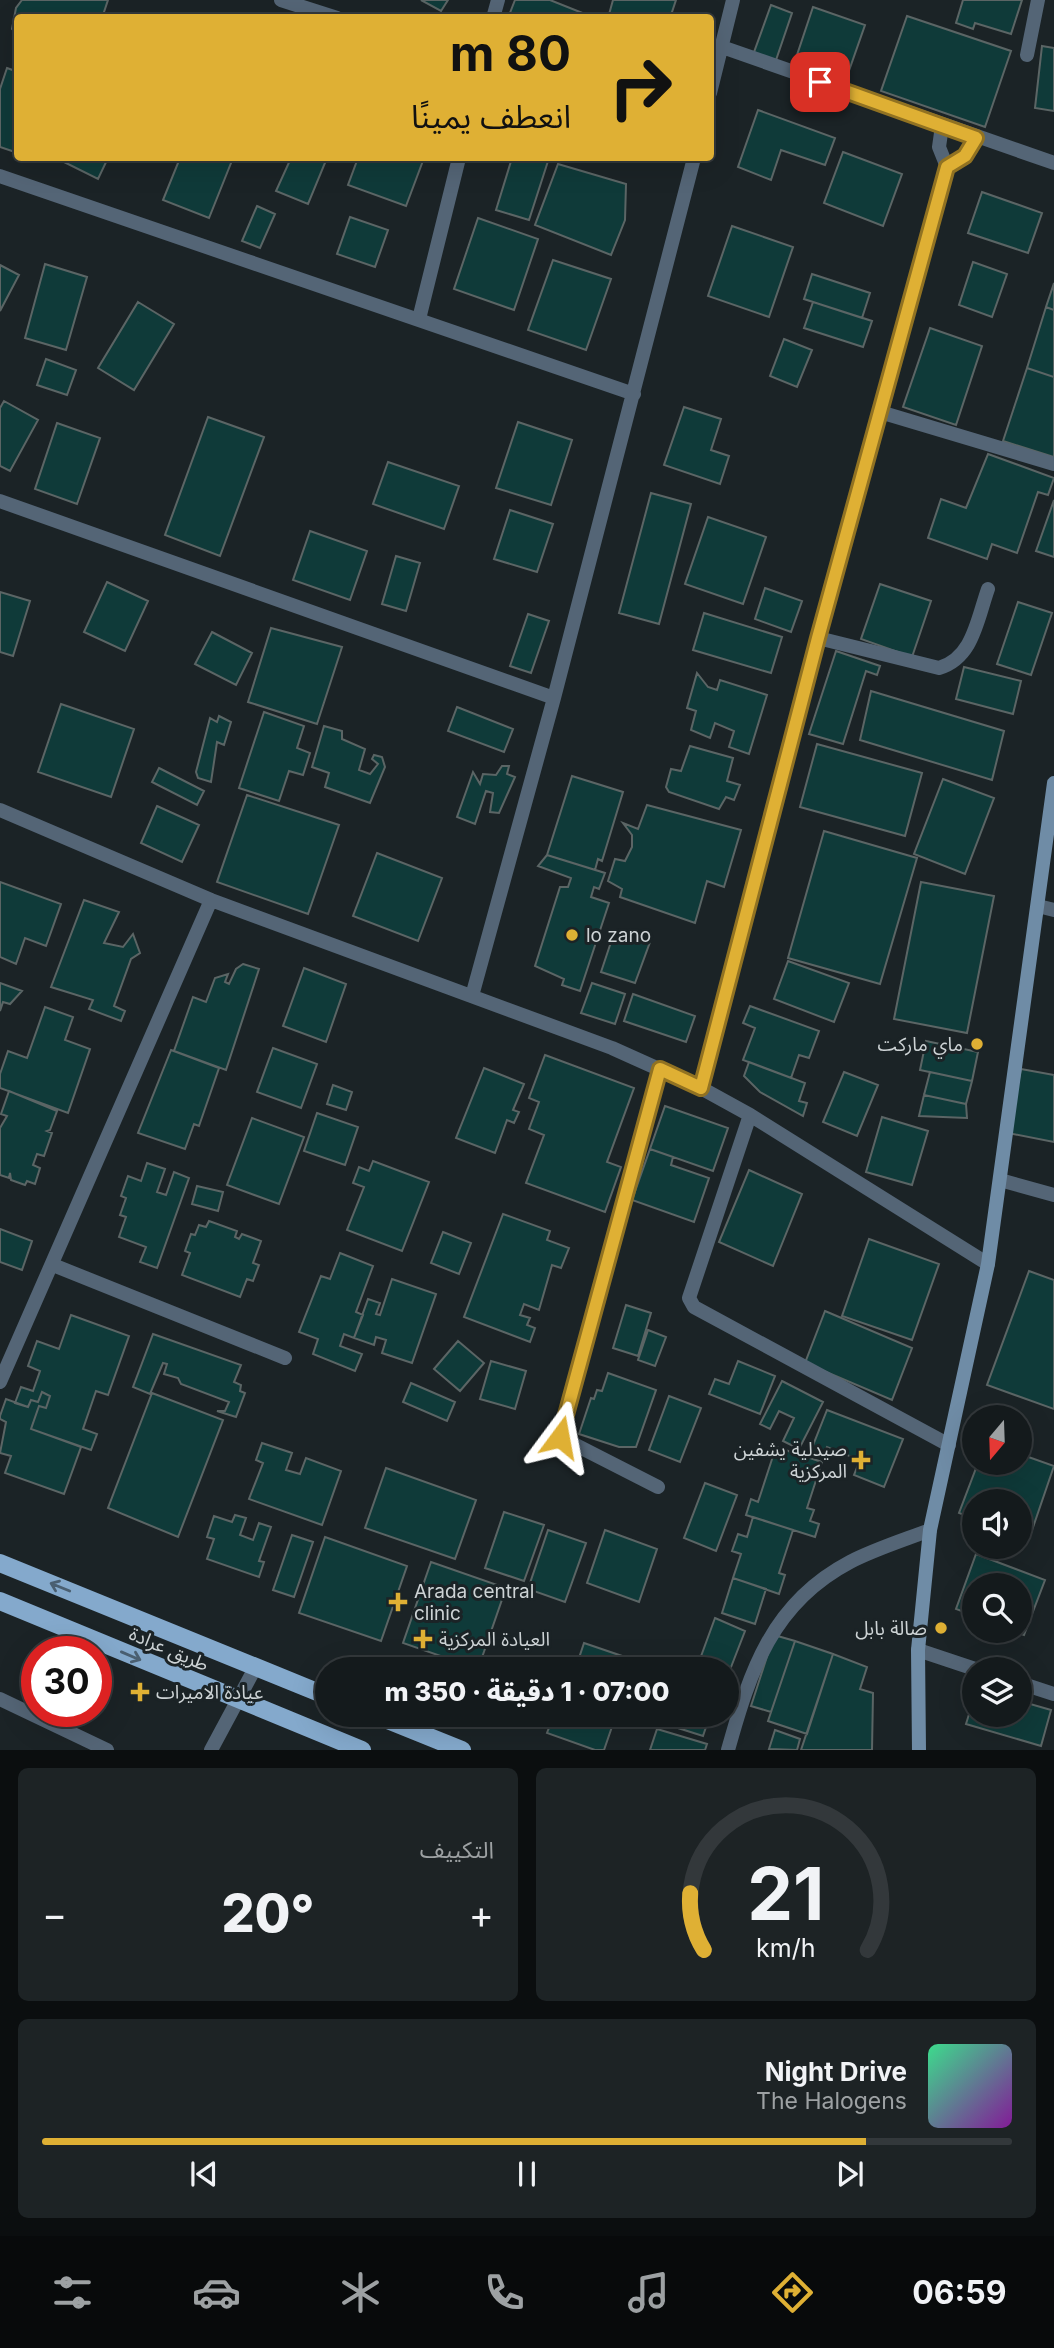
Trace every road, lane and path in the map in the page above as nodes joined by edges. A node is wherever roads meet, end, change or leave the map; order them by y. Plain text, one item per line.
1 (281, 0) edge
2 (733, 0) edge
3 (1038, 0) edge
4 (325, 14) edge
5 (722, 47) junction
6 (1027, 55) dead end
7 (714, 78) edge
8 (942, 126) junction
9 (976, 138) junction
10 (458, 161) edge
11 (693, 161) edge
12 (1054, 163) edge
13 (947, 167) junction
14 (0, 176) edge
15 (419, 319) junction
16 (634, 394) junction
17 (880, 412) junction
18 (1054, 464) edge
19 (0, 501) edge
20 (988, 589) dead end
21 (818, 638) junction
22 (554, 698) junction
23 (1054, 783) edge
24 (1053, 801) edge
25 (0, 810) edge
26 (211, 900) junction
27 (1038, 906) junction
28 (1054, 910) edge
29 (472, 996) junction
30 (660, 1069) junction
31 (701, 1088) junction
32 (750, 1115) junction
33 (1000, 1180) junction
34 (1054, 1195) edge
35 (988, 1264) junction
36 (52, 1265) junction
37 (285, 1359) dead end
38 (0, 1382) edge
39 (949, 1445) junction
40 (658, 1486) dead end
41 (930, 1530) junction
42 (0, 1563) edge
43 (0, 1601) edge
44 (918, 1650) junction
45 (962, 1665) edge
46 (256, 1668) junction
47 (1032, 1688) edge
48 (315, 1691) edge
49 (1054, 1695) edge
50 (0, 1699) edge
51 (237, 1700) junction
52 (406, 1727) edge
53 (107, 1749) edge
54 (211, 1749) edge
55 (362, 1749) edge
56 (462, 1749) edge
57 (728, 1749) edge
58 (919, 1749) edge

1 - 4 street
2 - 5 street
3 - 6 street
5 - 7 street
5 - 8 street
8 - 9 street
8 - 13 street
9 - 12 street
9 - 13 street
10 - 15 street
11 - 16 street
13 - 17 street
14 - 15 street
15 - 16 street
16 - 22 street
17 - 18 street
17 - 21 street
19 - 22 street
20 - 21 street
21 - 31 street
22 - 29 street
23 - 24 main road
24 - 27 main road
25 - 26 street
26 - 29 street
26 - 36 street
27 - 28 street
27 - 33 main road
29 - 30 street
30 - 31 street
30 - 40 street
31 - 32 street
32 - 35 street
32 - 39 street
33 - 34 street
33 - 35 main road
35 - 39 main road
36 - 37 street
36 - 38 street
39 - 41 main road
41 - 44 main road
41 - 57 street
46 -> 42 main road, طريق عرادة
43 -> 51 main road, طريق عرادة
44 - 45 street
44 - 58 main road
46 - 48 main road, طريق عرادة
46 - 51 street
47 - 49 street
50 - 53 street
51 - 54 street
51 - 55 main road, طريق عرادة
52 - 56 main road

